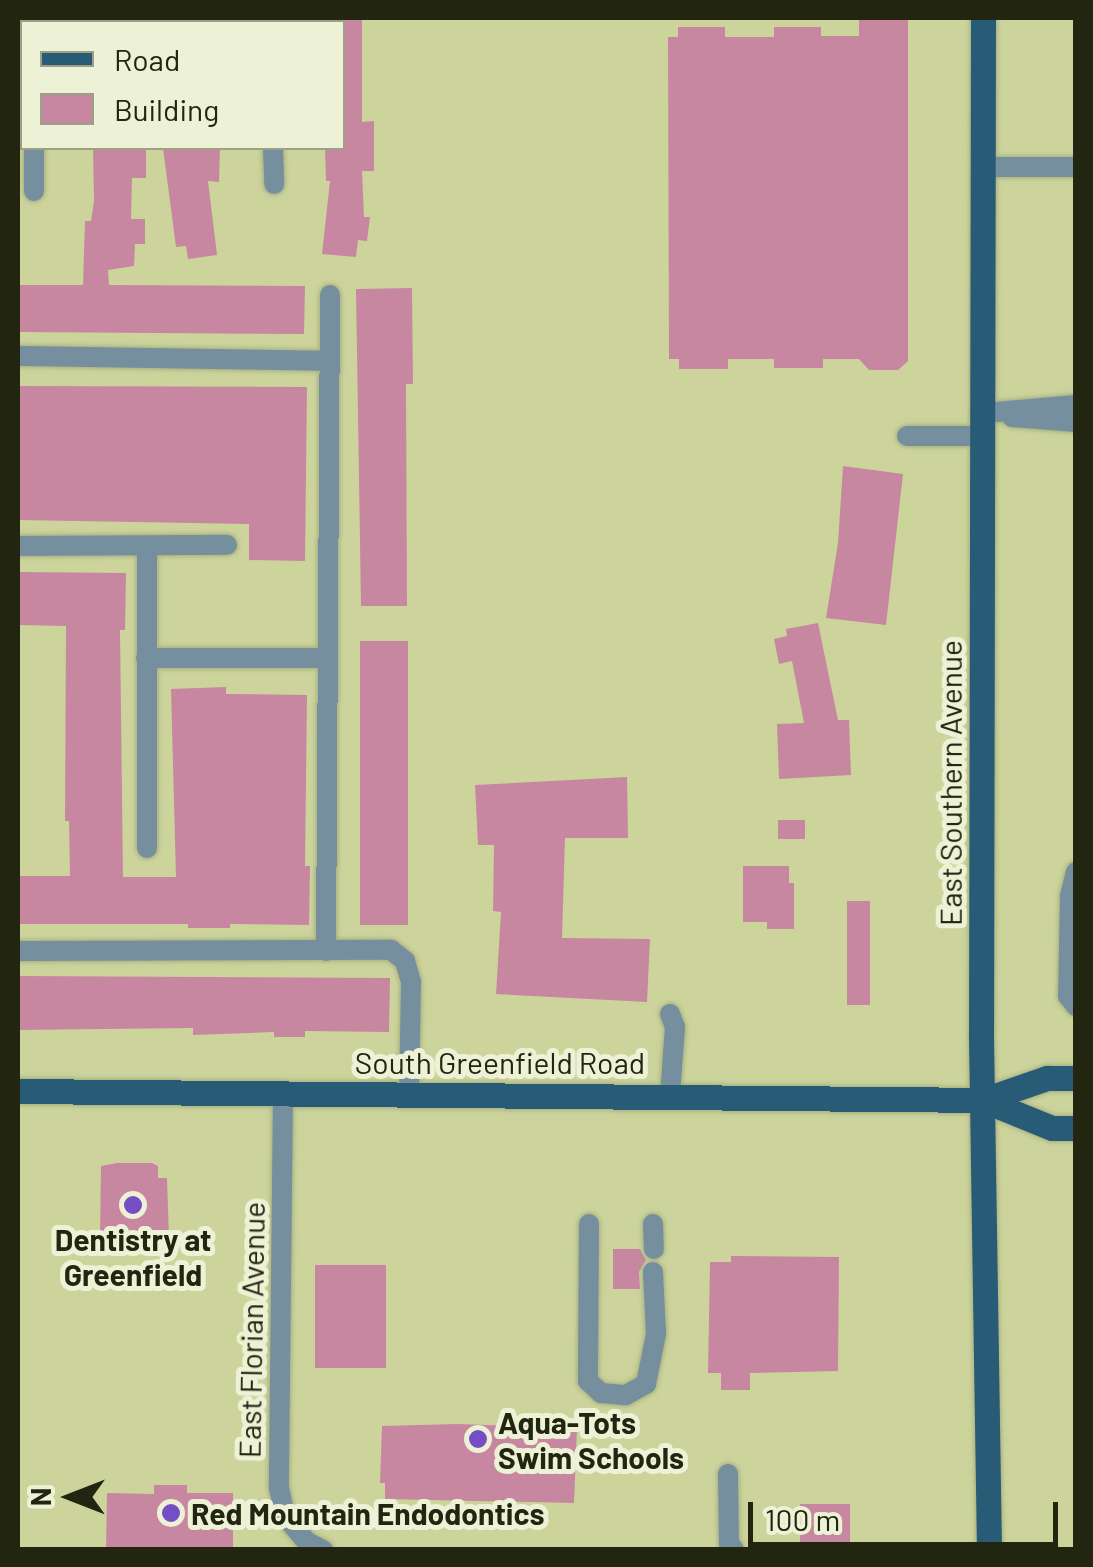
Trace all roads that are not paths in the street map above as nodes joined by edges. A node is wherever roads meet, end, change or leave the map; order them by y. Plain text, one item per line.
1 (984, 18) edge
2 (34, 150) edge
3 (274, 150) edge
4 (984, 167) junction
5 (1076, 167) edge
6 (274, 184) dead end
7 (34, 192) dead end
8 (330, 295) dead end
9 (18, 356) edge
10 (330, 360) junction
11 (1076, 405) edge
12 (1076, 422) edge
13 (985, 425) junction
14 (907, 436) dead end
15 (227, 545) dead end
16 (18, 546) edge
17 (147, 547) junction
18 (146, 658) junction
19 (328, 658) junction
20 (148, 848) dead end
21 (1074, 882) edge
22 (18, 951) edge
23 (326, 951) junction
24 (1076, 1006) edge
25 (670, 1014) dead end
26 (1076, 1078) edge
27 (18, 1091) edge
28 (284, 1092) junction
29 (409, 1096) junction
30 (670, 1096) junction
31 (983, 1100) junction
32 (1076, 1128) edge
33 (589, 1224) dead end
34 (654, 1224) dead end
35 (654, 1249) dead end
36 (654, 1272) dead end
37 (728, 1474) dead end
38 (323, 1550) edge
39 (734, 1550) edge
40 (989, 1550) edge

1 - 4 main road, East Southern Avenue
2 - 7 street
3 - 6 street
4 - 5 street
4 - 13 main road, East Southern Avenue
8 - 10 street
9 - 10 street
10 - 19 street
11 - 13 street
12 - 13 street
13 - 14 street
13 - 31 main road, East Southern Avenue
15 - 17 street
16 - 17 street
17 - 18 street
18 - 19 street
18 - 20 street
19 - 23 street
21 - 24 street
22 - 23 street
23 - 29 street
25 - 30 street
26 - 31 main road, South Greenfield Road
27 - 28 main road, South Greenfield Road
28 - 29 main road, South Greenfield Road
28 - 38 street, East Florian Avenue
29 - 30 main road, South Greenfield Road
30 - 31 main road, South Greenfield Road
31 - 32 main road, South Greenfield Road
31 - 40 main road, East Southern Avenue
33 - 36 street
34 - 35 street
37 - 39 street

